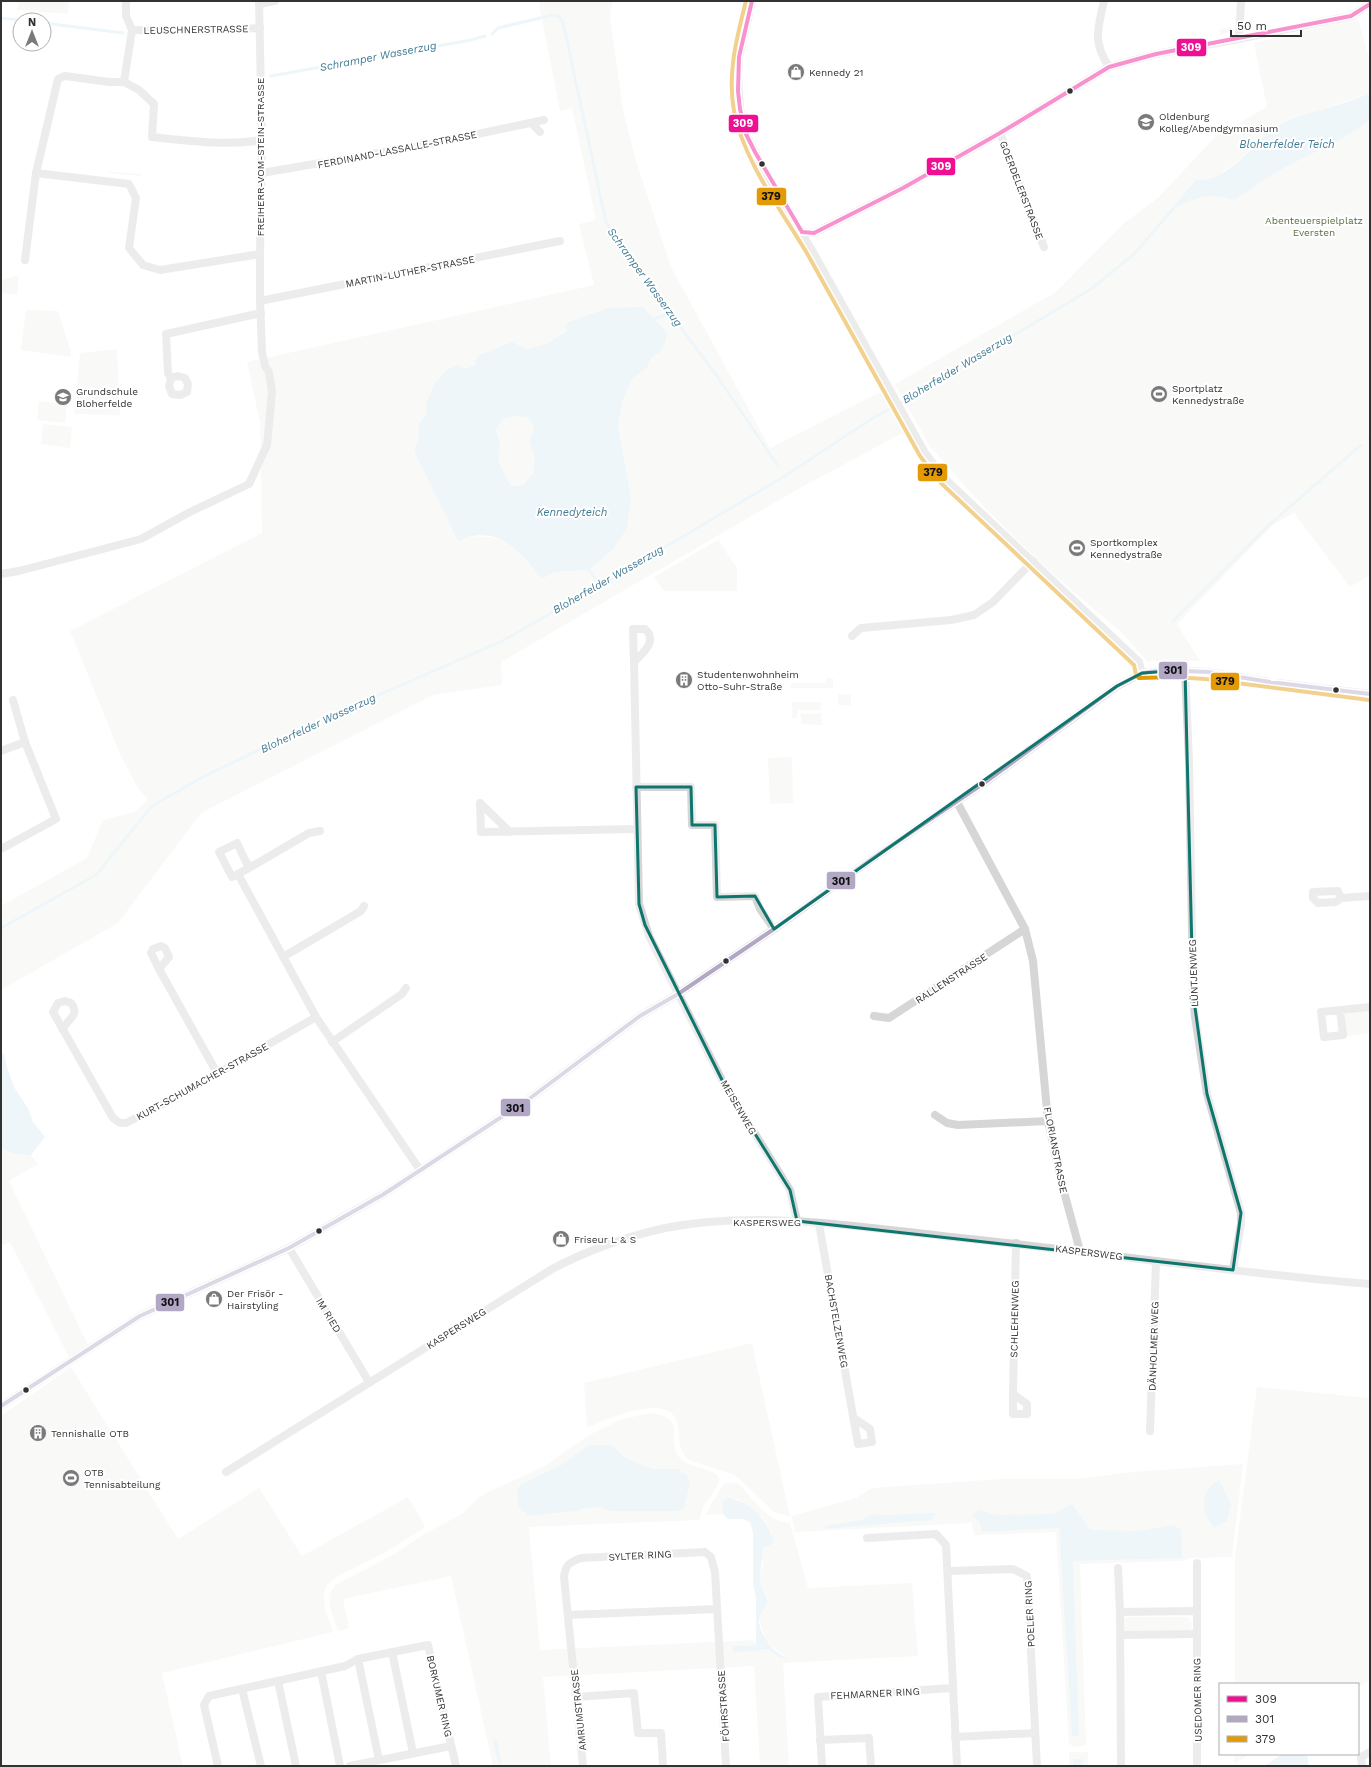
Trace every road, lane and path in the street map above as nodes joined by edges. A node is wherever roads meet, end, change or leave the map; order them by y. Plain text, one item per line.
1 (126, 1) edge
2 (275, 1) edge
3 (752, 1) edge
4 (1104, 1) edge
5 (1241, 1) edge
6 (259, 2) edge
7 (1370, 4) edge
8 (260, 28) junction
9 (132, 30) junction
10 (1239, 39) junction
11 (1109, 67) junction
12 (124, 82) junction
13 (544, 120) dead end
14 (531, 123) junction
15 (540, 132) dead end
16 (1000, 133) junction
17 (262, 140) junction
18 (36, 173) junction
19 (262, 173) junction
20 (802, 232) junction
21 (560, 241) dead end
22 (1044, 247) dead end
23 (260, 254) junction
24 (25, 260) dead end
25 (260, 301) junction
26 (261, 313) junction
27 (171, 378) dead end
28 (1033, 562) junction
29 (1, 574) edge
30 (852, 636) dead end
31 (634, 662) dead end
32 (1185, 670) junction
33 (1142, 673) junction
34 (1370, 694) edge
35 (13, 700) dead end
36 (25, 742) junction
37 (1, 751) edge
38 (636, 786) junction
39 (957, 802) junction
40 (636, 829) junction
41 (320, 831) dead end
42 (510, 832) dead end
43 (1, 849) edge
44 (249, 868) junction
45 (238, 874) junction
46 (1370, 896) edge
47 (1341, 898) dead end
48 (364, 906) dead end
49 (774, 929) junction
50 (1025, 929) junction
51 (283, 957) junction
52 (159, 969) dead end
53 (406, 988) dead end
54 (678, 994) junction
55 (1370, 1007) edge
56 (1340, 1010) dead end
57 (874, 1016) dead end
58 (316, 1017) junction
59 (63, 1030) dead end
60 (332, 1042) junction
61 (218, 1073) junction
62 (935, 1115) dead end
63 (1048, 1122) junction
64 (420, 1170) junction
65 (797, 1221) junction
66 (819, 1224) junction
67 (1016, 1243) junction
68 (289, 1248) junction
69 (1080, 1251) junction
70 (1156, 1260) junction
71 (1233, 1270) junction
72 (1370, 1284) edge
73 (369, 1382) junction
74 (1013, 1394) dead end
75 (1, 1406) edge
76 (854, 1418) dead end
77 (1150, 1432) dead end
78 (226, 1472) dead end
79 (866, 1538) dead end
80 (1197, 1563) dead end
81 (1118, 1568) dead end
82 (948, 1572) junction
83 (717, 1609) junction
84 (1197, 1611) junction
85 (1120, 1612) junction
86 (568, 1615) junction
87 (1196, 1634) junction
88 (1120, 1635) junction
89 (719, 1646) joint
90 (392, 1652) junction
91 (572, 1654) joint
92 (358, 1659) junction
93 (321, 1671) junction
94 (278, 1681) junction
95 (952, 1688) junction
96 (242, 1689) junction
97 (576, 1697) junction
98 (1034, 1733) junction
99 (955, 1737) junction
100 (820, 1740) junction
101 (451, 1746) junction
102 (1370, 1752) edge
103 (413, 1753) junction
104 (379, 1760) junction
105 (218, 1766) edge
106 (261, 1766) edge
107 (296, 1766) edge
108 (340, 1766) edge
109 (350, 1766) edge
110 (456, 1766) edge
111 (583, 1766) edge
112 (663, 1766) edge
113 (726, 1766) edge
114 (822, 1766) edge
115 (870, 1766) edge
116 (957, 1766) edge
117 (1037, 1766) edge
118 (1121, 1766) edge
119 (1197, 1766) edge
120 (1362, 1766) edge

1 - 9 street
2 - 6 street
3 - 20 street
4 - 11 street
5 - 10 street
6 - 8 street, FREIHERR-VOM-STEIN-STRASSE
7 - 10 street
8 - 9 street, LEUSCHNERSTRASSE
8 - 17 street, FREIHERR-VOM-STEIN-STRASSE
9 - 12 street
10 - 11 street
11 - 16 street
12 - 17 street
12 - 18 street
13 - 14 street, FERDINAND-LASSALLE-STRASSE
14 - 15 street
14 - 19 street, FERDINAND-LASSALLE-STRASSE
16 - 20 street
16 - 22 street, GOERDELERSTRASSE
17 - 19 street, FREIHERR-VOM-STEIN-STRASSE
18 - 23 street
18 - 24 street
19 - 23 street, FREIHERR-VOM-STEIN-STRASSE
20 - 28 street
21 - 25 street, MARTIN-LUTHER-STRASSE
23 - 25 street, FREIHERR-VOM-STEIN-STRASSE
25 - 26 street, FREIHERR-VOM-STEIN-STRASSE
26 - 27 street
26 - 29 street, FREIHERR-VOM-STEIN-STRASSE
28 - 30 street
28 - 33 street
31 - 38 street, MEISENWEG
32 - 33 street
32 - 34 street
32 - 71 street, LÜNTJENWEG
33 - 39 street
35 - 36 street
36 - 37 street
36 - 43 street
38 - 40 street, MEISENWEG
38 - 49 street
39 - 49 street
39 - 50 street, FLORIANSTRASSE
40 - 42 street
40 - 54 street, MEISENWEG
41 - 44 street
44 - 45 street
44 - 45 street
45 - 51 street
46 - 47 street
48 - 51 street
49 - 54 street
50 - 57 street, RALLENSTRASSE
50 - 63 street, FLORIANSTRASSE
51 - 58 street
52 - 61 street
53 - 60 street
54 - 64 street
54 - 65 street, MEISENWEG
55 - 56 street
58 - 60 street
58 - 61 street, KURT-SCHUMACHER-STRASSE
59 - 61 street, KURT-SCHUMACHER-STRASSE
60 - 64 street
62 - 63 street
63 - 69 street, FLORIANSTRASSE
64 - 68 street
65 - 66 street, KASPERSWEG
65 - 73 street, KASPERSWEG
66 - 67 street, KASPERSWEG
66 - 76 street, BACHSTELZENWEG
67 - 69 street, KASPERSWEG
67 - 74 street, SCHLEHENWEG
68 - 73 street, IM RIED
68 - 75 street
69 - 70 street, KASPERSWEG
70 - 71 street, KASPERSWEG
70 - 77 street, DÄNHOLMER WEG
71 - 72 street, KASPERSWEG
73 - 78 street, KASPERSWEG
79 - 82 street
80 - 84 street, USEDOMER RING
81 - 85 street
82 - 95 street
82 - 98 street, POELER RING
83 - 86 street
83 - 86 street, SYLTER RING
83 - 89 street, SYLTER RING
84 - 85 street
84 - 87 street, USEDOMER RING
85 - 88 street
86 - 91 street, SYLTER RING
87 - 88 street
87 - 119 street, USEDOMER RING
88 - 118 street
89 - 113 street, FÖHRSTRASSE
90 - 92 street, BORKUMER RING
90 - 101 street, BORKUMER RING
90 - 103 street
91 - 97 street, AMRUMSTRASSE
92 - 93 street, BORKUMER RING
92 - 104 street
93 - 94 street, BORKUMER RING
93 - 108 street
94 - 96 street, BORKUMER RING
94 - 107 street
95 - 99 street
95 - 100 street, FEHMARNER RING
96 - 105 street, BORKUMER RING
96 - 106 street
97 - 111 street, AMRUMSTRASSE
97 - 112 street
98 - 99 street
98 - 117 street, POELER RING
99 - 116 street
100 - 114 street, FEHMARNER RING
100 - 115 street
101 - 103 street, BORKUMER RING
101 - 110 street
102 - 120 street
103 - 104 street, BORKUMER RING
104 - 109 street, BORKUMER RING

